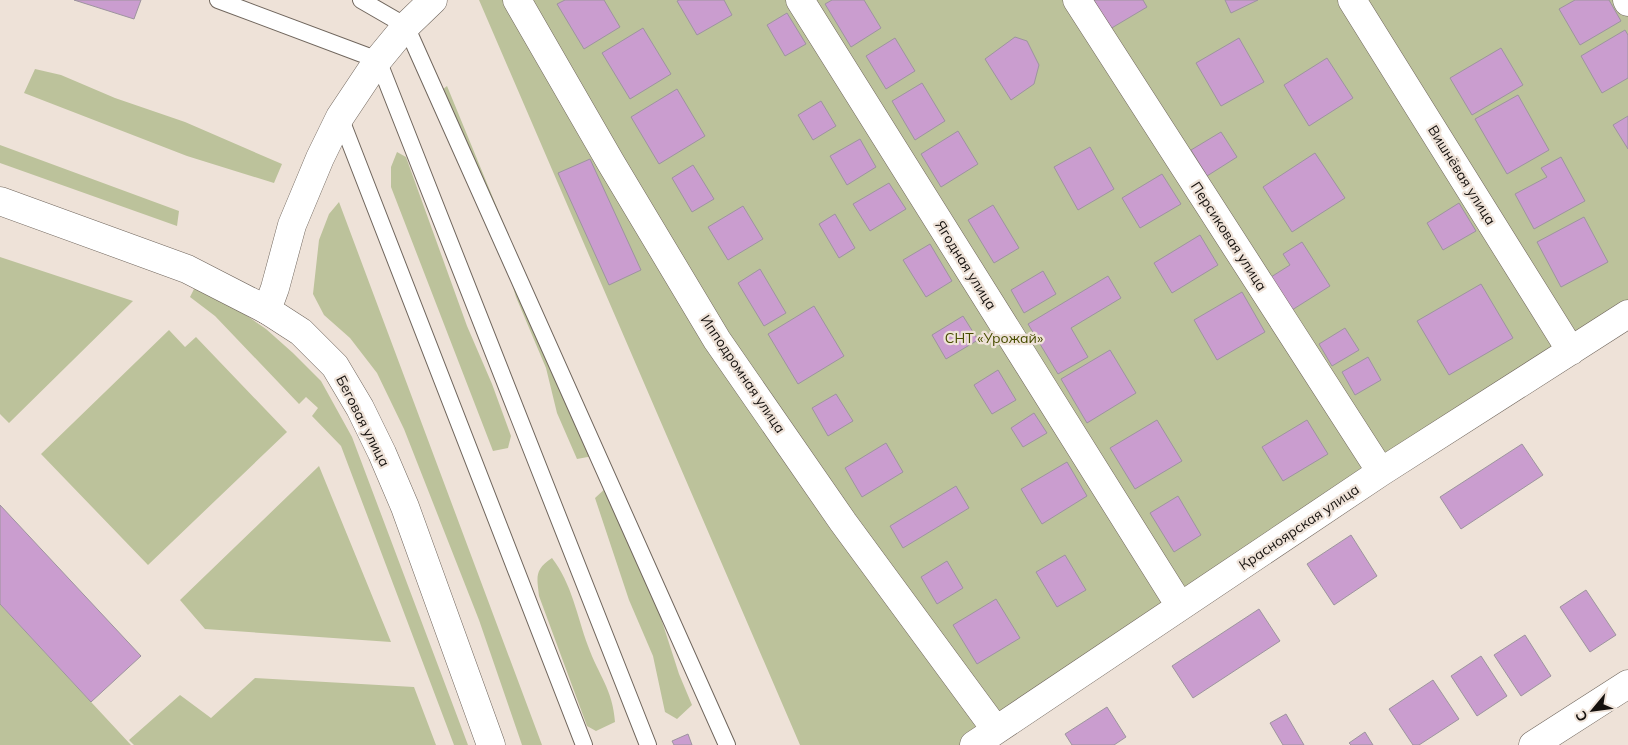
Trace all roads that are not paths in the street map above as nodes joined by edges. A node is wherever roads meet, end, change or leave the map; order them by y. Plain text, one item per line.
1 (218, 0) edge
2 (361, 0) edge
3 (434, 0) edge
4 (517, 0) edge
5 (800, 0) edge
6 (1077, 0) edge
7 (1352, 0) edge
8 (406, 26) junction
9 (378, 60) junction
10 (340, 117) junction
11 (0, 201) edge
12 (267, 310) junction
13 (1628, 314) edge
14 (1571, 351) junction
15 (1381, 472) junction
16 (1180, 606) junction
17 (1628, 684) edge
18 (985, 738) edge
19 (491, 745) edge
20 (584, 745) edge
21 (648, 745) edge
22 (727, 745) edge
23 (1533, 745) edge

1 - 9 lane
2 - 8 lane
3 - 8 street
4 - 18 street, Ипподромная улица
5 - 16 street, Ягодная улица
6 - 15 street, Персиковая улица
7 - 14 street, Вишнёвая улица
8 - 9 street
8 - 22 lane
9 - 10 street
9 - 21 lane
10 - 12 street
10 - 20 lane
11 - 12 street, Беговая улица
12 - 19 street, Беговая улица
13 - 14 street, Красноярская улица
14 - 15 street, Красноярская улица
15 - 16 street, Красноярская улица
16 - 18 street, Красноярская улица
17 - 23 street

